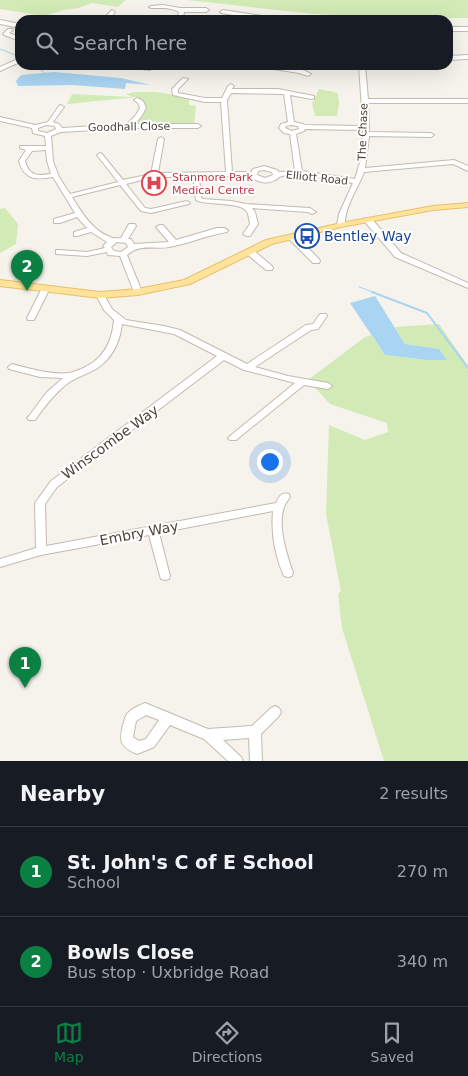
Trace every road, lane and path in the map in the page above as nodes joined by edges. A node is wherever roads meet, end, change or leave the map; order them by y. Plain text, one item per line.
1 (151, 7) dead end
2 (180, 10) junction
3 (206, 10) dead end
4 (112, 12) dead end
5 (223, 12) dead end
6 (109, 15) edge
7 (181, 15) edge
8 (242, 15) edge
9 (0, 22) edge
10 (15, 25) edge
11 (453, 29) edge
12 (10, 30) dead end
13 (468, 30) edge
14 (15, 38) edge
15 (468, 57) edge
16 (453, 58) edge
17 (2, 60) dead end
18 (15, 62) edge
19 (12, 64) junction
20 (0, 69) edge
21 (294, 70) edge
22 (362, 70) edge
23 (308, 74) dead end
24 (185, 79) dead end
25 (287, 92) junction
26 (312, 97) dead end
27 (138, 100) dead end
28 (224, 100) junction
29 (365, 101) junction
30 (468, 101) edge
31 (61, 107) dead end
32 (0, 119) edge
33 (50, 123) junction
34 (291, 123) junction
35 (129, 126) junction
36 (198, 126) dead end
37 (36, 127) junction
38 (302, 127) junction
39 (60, 130) junction
40 (366, 131) junction
41 (293, 133) junction
42 (48, 135) junction
43 (431, 135) dead end
44 (161, 140) dead end
45 (22, 147) dead end
46 (49, 148) junction
47 (30, 149) junction
48 (100, 155) dead end
49 (468, 169) edge
50 (362, 170) junction
51 (299, 173) junction
52 (228, 174) junction
53 (253, 174) junction
54 (277, 174) junction
55 (154, 175) junction
56 (196, 175) junction
57 (55, 176) junction
58 (122, 181) junction
59 (358, 182) junction
60 (33, 186) dead end
61 (68, 196) junction
62 (187, 203) dead end
63 (468, 205) edge
64 (246, 206) junction
65 (312, 212) dead end
66 (79, 214) junction
67 (368, 220) junction
68 (57, 221) dead end
69 (341, 225) junction
70 (132, 226) dead end
71 (160, 227) dead end
72 (92, 229) junction
73 (224, 230) dead end
74 (77, 234) dead end
75 (247, 234) dead end
76 (292, 236) junction
77 (124, 240) junction
78 (112, 242) junction
79 (175, 244) junction
80 (132, 246) junction
81 (108, 250) junction
82 (59, 252) dead end
83 (250, 252) junction
84 (123, 254) junction
85 (316, 261) dead end
86 (268, 268) dead end
87 (0, 283) edge
88 (468, 286) edge
89 (44, 290) junction
90 (138, 292) junction
91 (100, 295) junction
92 (323, 316) dead end
93 (31, 318) dead end
94 (118, 320) junction
95 (223, 356) junction
96 (12, 367) dead end
97 (247, 368) junction
98 (73, 376) junction
99 (301, 383) junction
100 (328, 386) dead end
101 (32, 418) dead end
102 (233, 438) dead end
103 (153, 531) junction
104 (41, 551) junction
105 (0, 563) edge
106 (288, 573) dead end
107 (165, 576) dead end
108 (275, 712) dead end
109 (167, 719) dead end
110 (255, 732) junction
111 (208, 735) junction
112 (237, 761) edge
113 (256, 761) edge

1 - 2 street
2 - 3 street
2 - 7 street
4 - 6 street
5 - 8 street
9 - 10 street
11 - 13 street
12 - 14 street
15 - 16 street
17 - 19 street
18 - 19 street
19 - 20 street
21 - 23 street
22 - 29 street, The Chase
24 - 28 street
25 - 26 street
25 - 28 street
25 - 34 street
27 - 35 street
28 - 52 street
29 - 30 street
29 - 40 street, The Chase
31 - 33 street
32 - 37 street
33 - 37 street
33 - 39 street
34 - 38 street
34 - 41 street
35 - 36 street, Goodhall Close
35 - 39 street, Goodhall Close
37 - 42 street
38 - 40 street
38 - 41 street
39 - 42 street
40 - 43 street
40 - 50 street, The Chase
41 - 51 street
42 - 46 street
44 - 55 street
45 - 47 street
46 - 47 street
46 - 57 street
47 - 57 street
48 - 58 street
49 - 50 street
50 - 59 street, The Chase
51 - 54 street, Elliott Road
51 - 59 street, Elliott Road
52 - 53 street
52 - 56 street
53 - 54 street
53 - 54 street
55 - 56 street
55 - 58 street
56 - 64 street
57 - 60 street
57 - 61 street
58 - 61 street
58 - 62 street
59 - 69 street, The Chase
61 - 66 street
63 - 67 main road
64 - 65 street
64 - 75 street
66 - 68 street
66 - 72 street
67 - 69 main road
67 - 88 street
69 - 76 main road
70 - 77 street
71 - 79 street
72 - 74 street
72 - 78 street
73 - 79 street
76 - 83 main road
76 - 85 street
77 - 78 street
77 - 80 street
78 - 81 street
79 - 80 street
80 - 84 street
81 - 82 street
81 - 84 street
83 - 86 street
83 - 90 main road
84 - 90 street
87 - 89 main road
89 - 91 main road
89 - 93 street
90 - 91 main road
91 - 94 street
92 - 97 street
94 - 95 street
94 - 98 street
95 - 97 street
95 - 104 street, Winscombe Way
96 - 98 street
97 - 99 street
98 - 101 street
99 - 100 street
99 - 102 street
103 - 104 street, Embry Way
103 - 106 street, Embry Way
103 - 107 street
104 - 105 street, Embry Way
108 - 110 street
109 - 111 street
110 - 111 street
110 - 113 street
111 - 112 street

